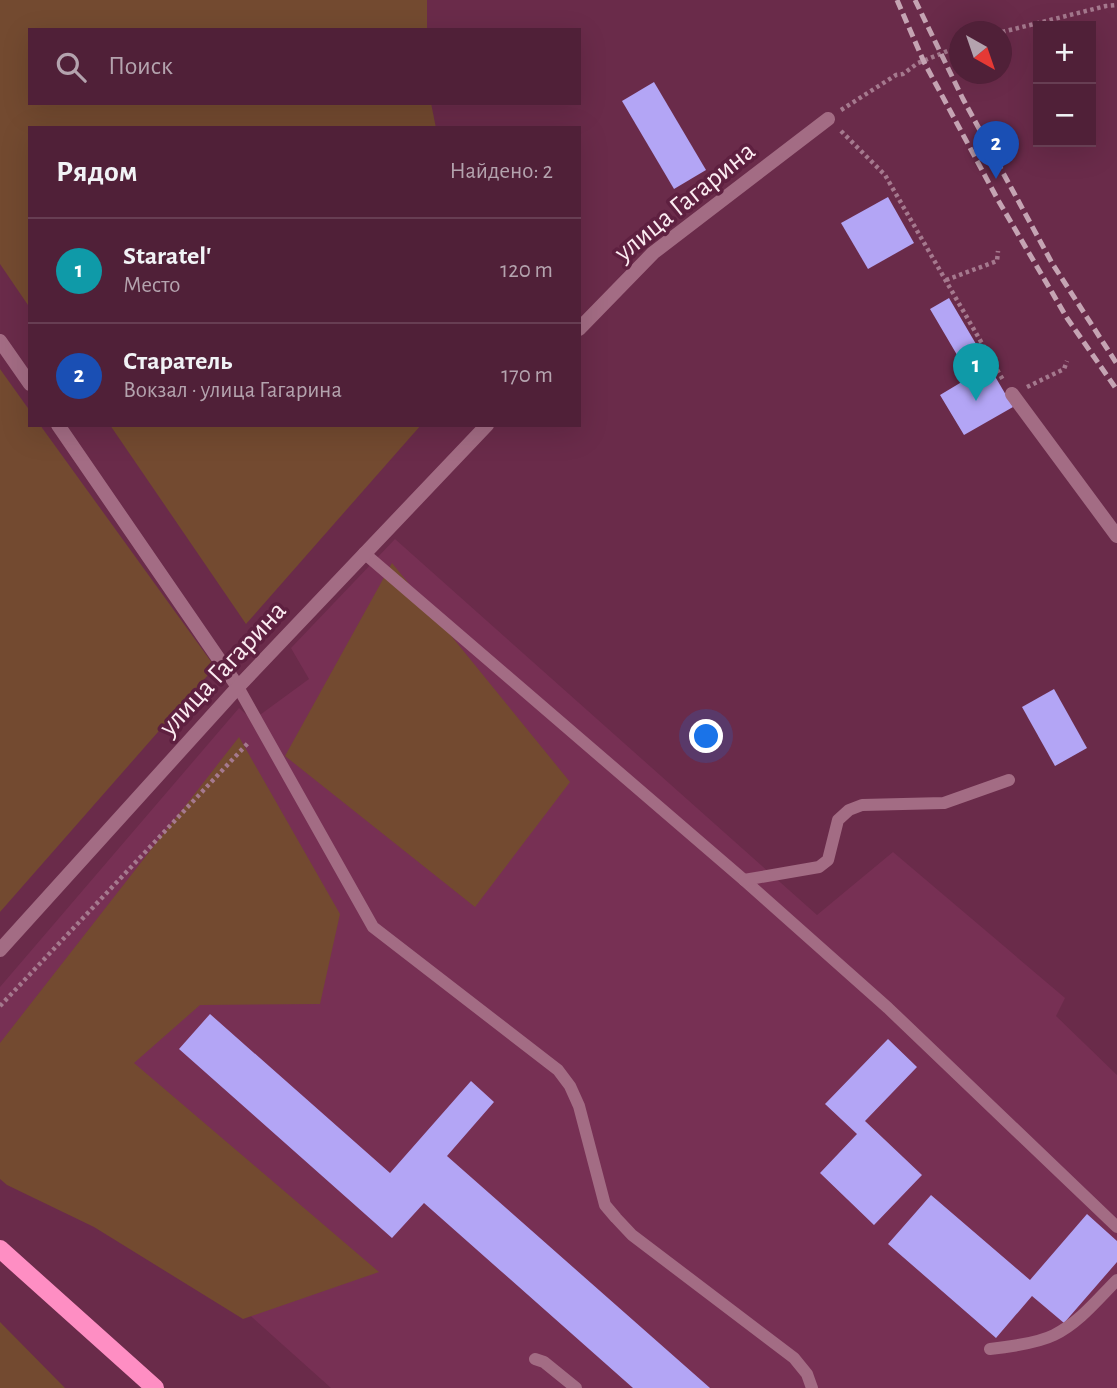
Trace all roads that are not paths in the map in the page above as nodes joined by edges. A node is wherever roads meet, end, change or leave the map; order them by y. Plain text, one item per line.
1 (828, 119) road end
2 (581, 328) edge
3 (0, 341) edge
4 (28, 381) edge
5 (1012, 394) road end
6 (59, 427) edge
7 (485, 427) edge
8 (1117, 536) edge
9 (364, 553) junction
10 (238, 687) junction
11 (1009, 780) dead end
12 (744, 880) junction
13 (0, 950) edge
14 (1117, 1227) edge
15 (0, 1249) edge
16 (1117, 1280) edge
17 (990, 1349) dead end
18 (535, 1359) dead end
19 (155, 1388) edge
20 (576, 1388) edge
21 (812, 1388) edge

1 - 2 street, улица Гагарина
3 - 4 street
5 - 8 street
6 - 10 street
7 - 9 street, улица Гагарина
9 - 10 street, улица Гагарина
9 - 12 lane
10 - 13 street, улица Гагарина
10 - 21 lane
11 - 12 lane
12 - 14 lane
15 - 19 main road
16 - 17 lane
18 - 20 lane

